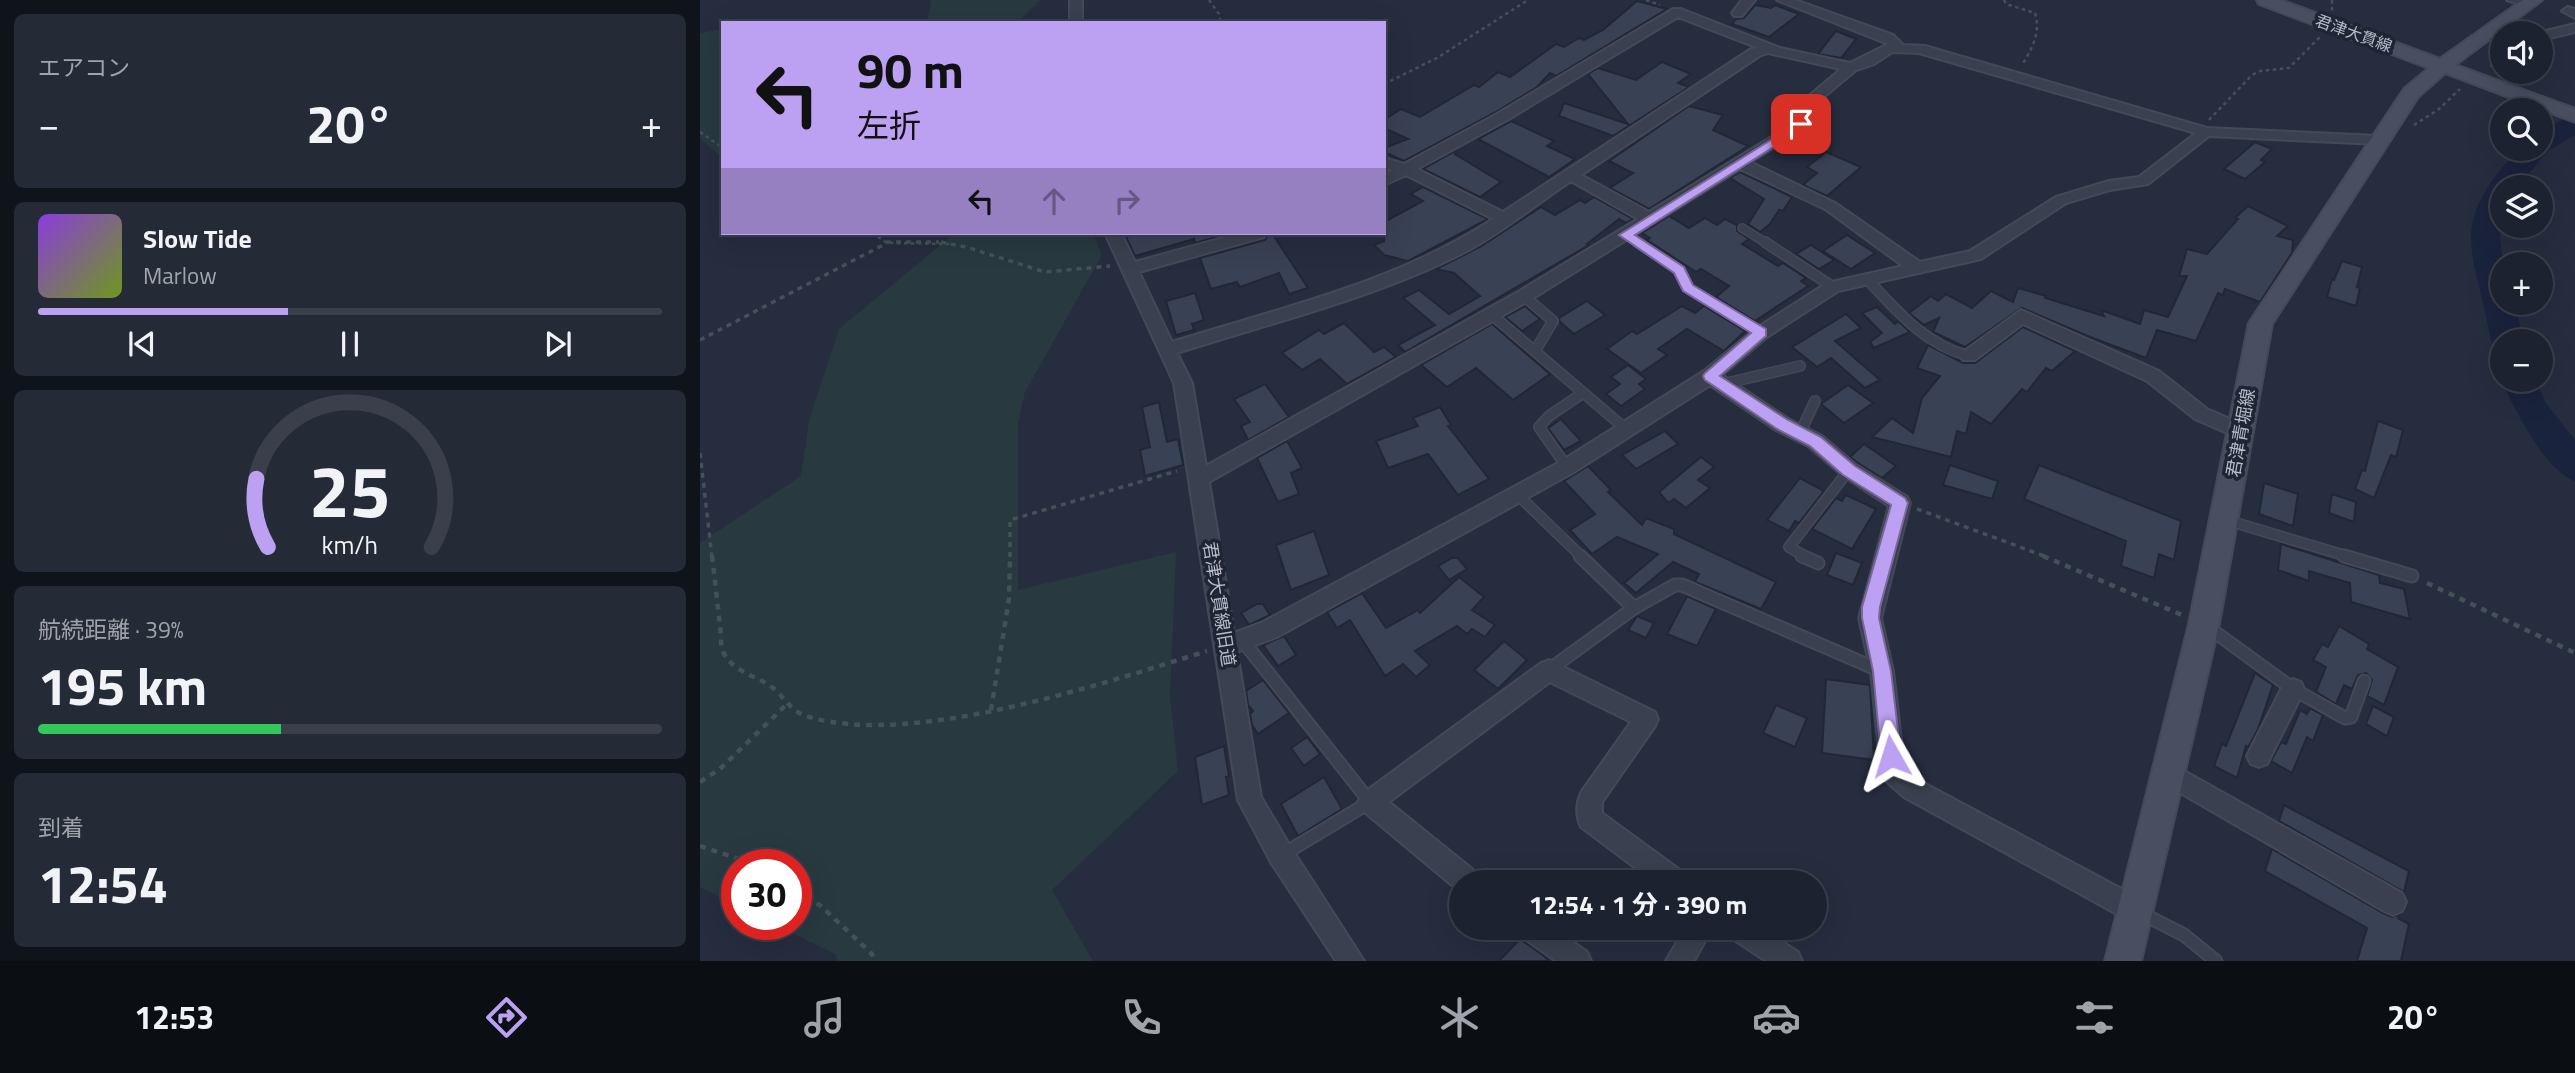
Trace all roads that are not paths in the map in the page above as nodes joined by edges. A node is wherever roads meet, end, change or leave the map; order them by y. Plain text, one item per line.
1 (1076, 0) edge
2 (1749, 0) edge
3 (1783, 0) edge
4 (2265, 0) edge
5 (2526, 1) edge
6 (1738, 13) dead end
7 (1076, 21) edge
8 (2575, 28) edge
9 (2553, 33) edge
10 (2485, 34) junction
11 (2490, 36) edge
12 (1898, 46) junction
13 (1774, 49) junction
14 (2443, 66) junction
15 (1852, 67) junction
16 (2568, 113) edge
17 (2204, 131) junction
18 (2378, 140) junction
19 (1386, 163) edge
20 (1740, 163) junction
21 (1408, 170) junction
22 (1571, 175) junction
23 (1386, 180) edge
24 (1504, 219) junction
25 (1650, 219) junction
26 (1742, 229) dead end
27 (1114, 235) edge
28 (1251, 235) edge
29 (1626, 235) junction
30 (1917, 268) junction
31 (1129, 269) junction
32 (1867, 279) junction
33 (1833, 287) junction
34 (1524, 296) junction
35 (1491, 314) junction
36 (1761, 333) junction
37 (1169, 349) junction
38 (1535, 351) junction
39 (1969, 356) joint
40 (1800, 366) dead end
41 (1717, 380) junction
42 (1583, 393) junction
43 (1815, 401) dead end
44 (1627, 430) junction
45 (2241, 432) junction
46 (1800, 433) junction
47 (1567, 467) junction
48 (1849, 470) junction
49 (1197, 472) junction
50 (1518, 495) junction
51 (2225, 520) junction
52 (1818, 563) dead end
53 (2412, 576) road end
54 (1634, 608) junction
55 (2204, 624) junction
56 (1234, 644) junction
57 (1549, 670) junction
58 (1882, 671) junction
59 (2364, 681) dead end
60 (2293, 689) junction
61 (2259, 756) dead end
62 (2168, 773) junction
63 (1370, 802) junction
64 (1281, 855) junction
65 (1453, 870) edge
66 (1659, 870) edge
67 (2393, 902) dead end
68 (2135, 910) junction
69 (1548, 940) edge
70 (1692, 940) edge
71 (1758, 940) edge
72 (1351, 961) edge
73 (1578, 961) edge
74 (1679, 961) edge
75 (1789, 961) edge
76 (2123, 961) edge
77 (2216, 961) edge

1 - 7 street
2 - 6 street
3 - 12 street
4 - 14 main road, 君津大貫線
5 - 10 main road, 君津青堀線
8 - 9 street
10 - 11 street
10 - 14 main road, 君津青堀線
12 - 15 street
12 - 17 street
13 - 15 street
13 - 21 street
13 - 22 street
14 - 16 main road, 君津大貫線
14 - 18 main road, 君津青堀線
15 - 20 street
17 - 18 street
17 - 30 street
18 - 45 main road, 君津青堀線
19 - 21 street
20 - 25 street
20 - 30 street
21 - 23 street
21 - 24 street
22 - 24 street
22 - 25 street
24 - 37 street
25 - 29 street
26 - 33 lane
27 - 31 street, 君津大貫線旧道
28 - 31 street
29 - 34 street
29 - 36 lane
30 - 32 street
31 - 37 street, 君津大貫線旧道
32 - 33 street
32 - 39 lane
33 - 36 street
34 - 35 street
34 - 38 lane
35 - 38 lane
35 - 49 street
36 - 41 street
37 - 49 street, 君津大貫線旧道
38 - 42 lane
39 - 45 street
40 - 41 lane
41 - 44 street
41 - 46 street
42 - 44 lane
42 - 47 lane
43 - 46 lane
44 - 47 street
45 - 51 main road, 君津青堀線
46 - 48 street
47 - 50 street
48 - 52 lane
48 - 58 street
49 - 56 street, 君津大貫線旧道
50 - 54 lane
50 - 56 street
51 - 53 lane
51 - 55 main road, 君津青堀線
54 - 57 lane
54 - 58 lane
55 - 60 lane
55 - 62 main road, 君津青堀線
56 - 63 lane
56 - 64 street, 君津大貫線旧道
57 - 63 street
57 - 66 street
58 - 68 street
59 - 60 lane
60 - 61 street
62 - 67 street
62 - 68 main road, 君津青堀線
63 - 64 lane
63 - 65 street
64 - 72 street, 君津大貫線旧道
68 - 76 main road, 君津青堀線
68 - 77 lane
69 - 73 street
70 - 74 street
71 - 75 street

